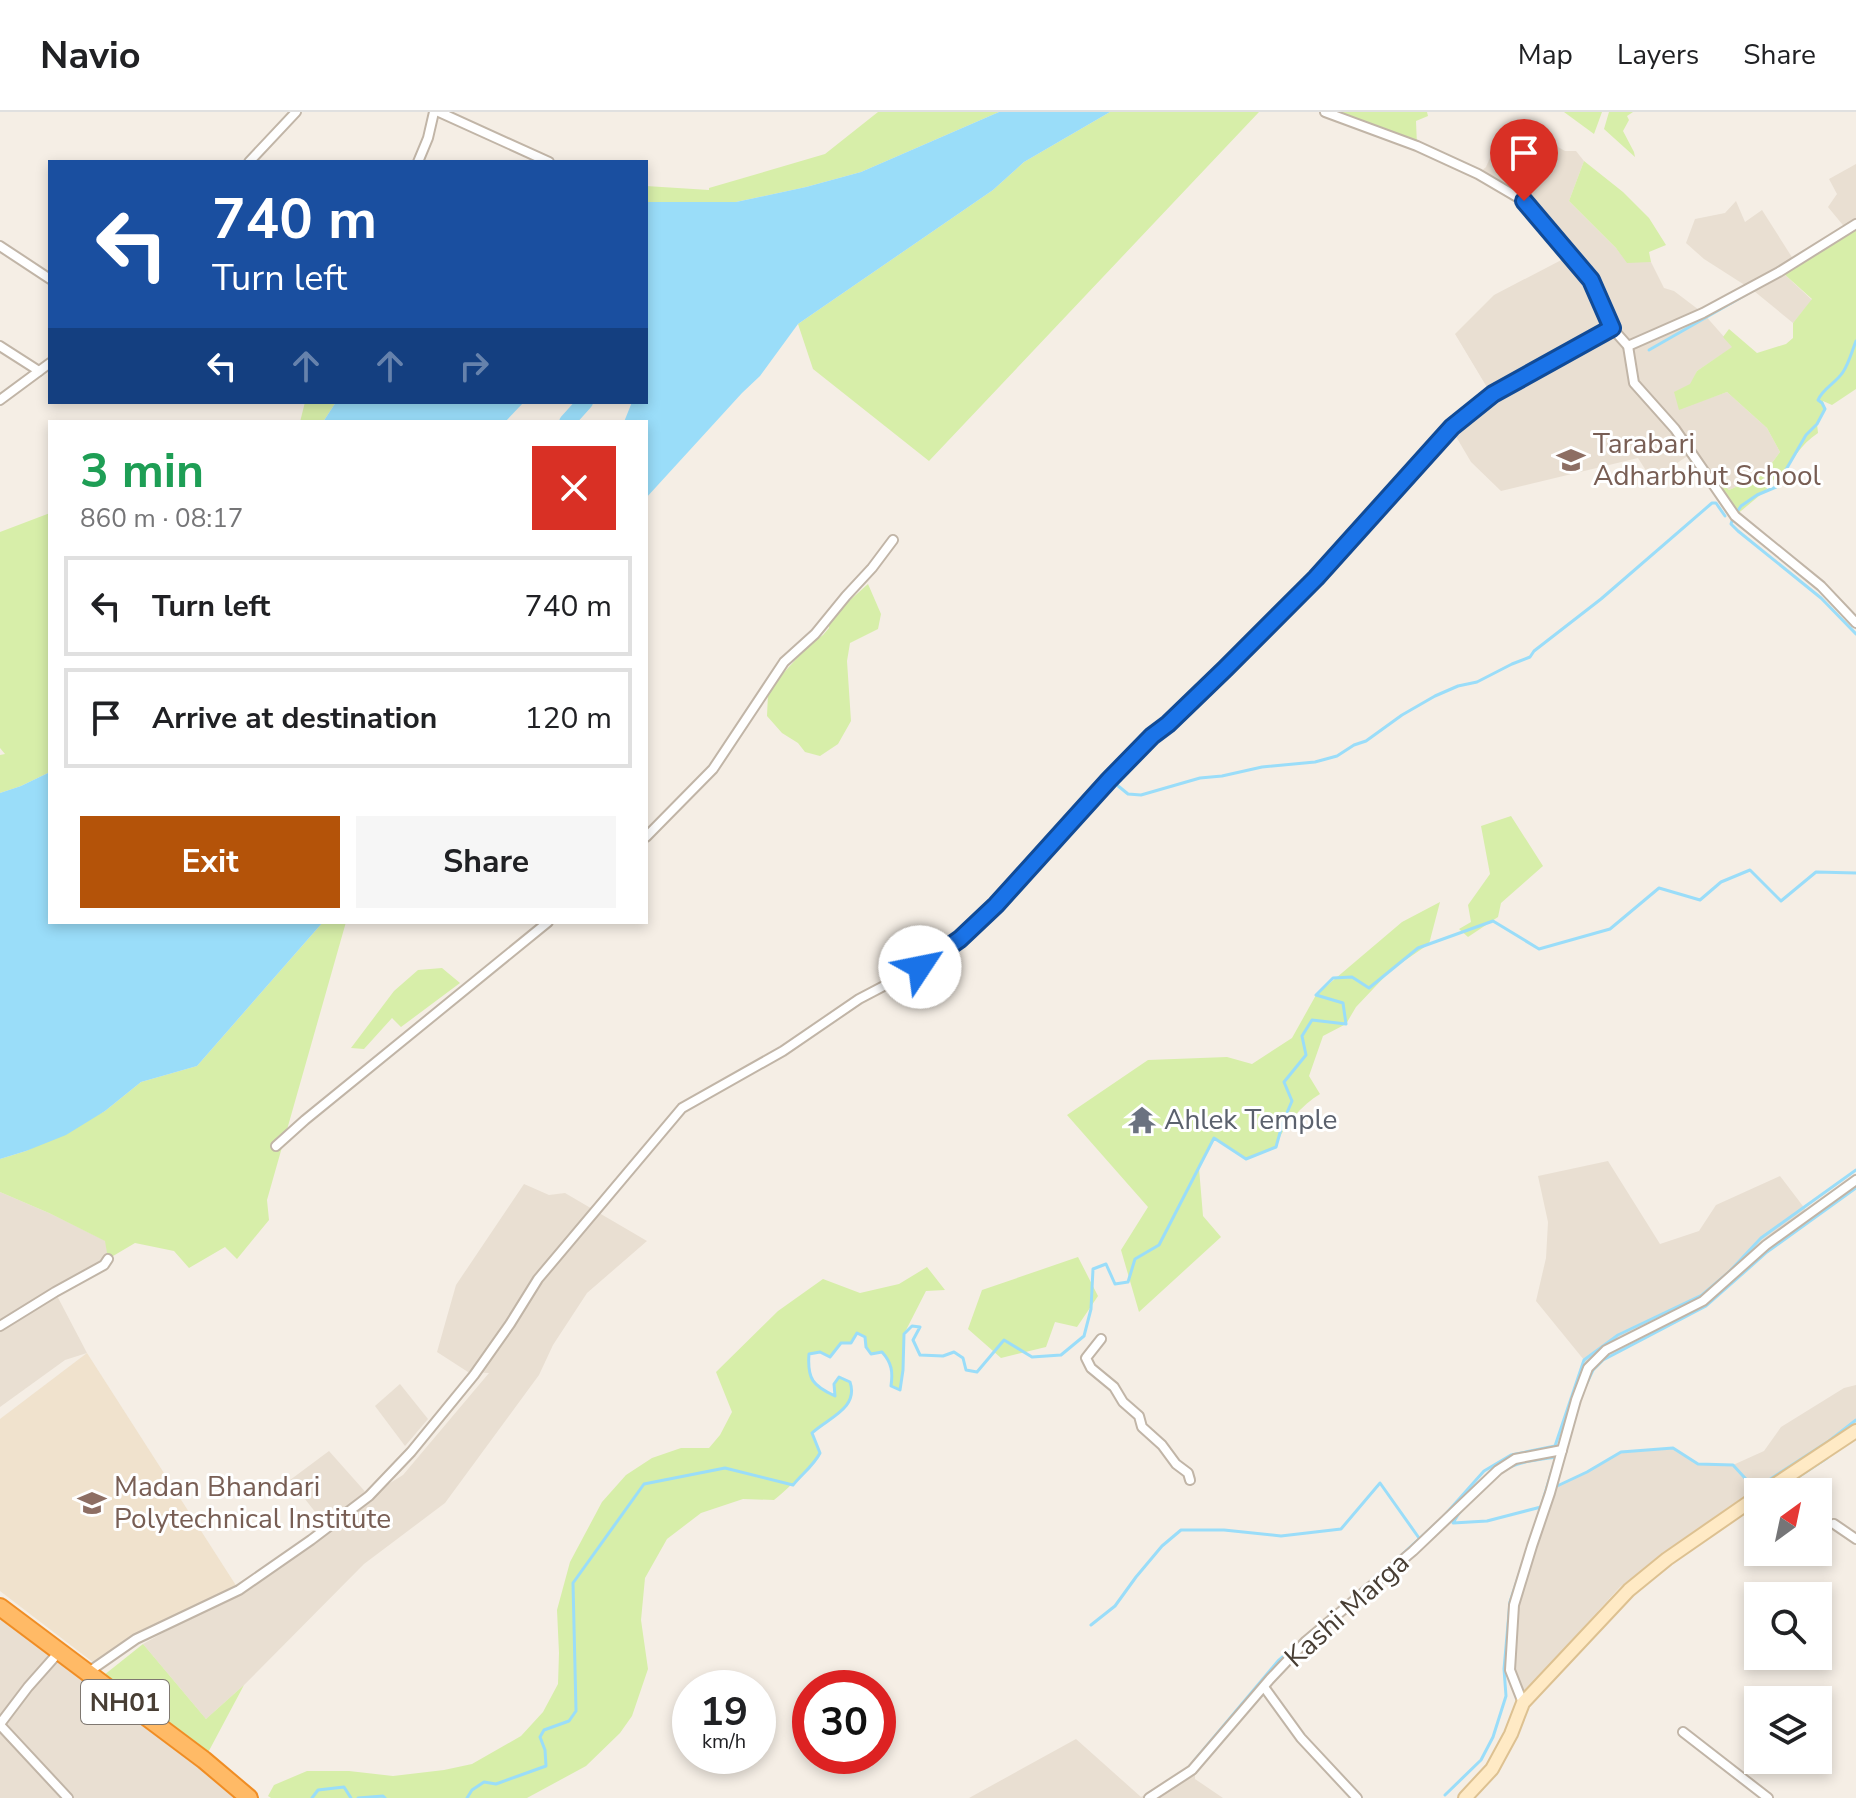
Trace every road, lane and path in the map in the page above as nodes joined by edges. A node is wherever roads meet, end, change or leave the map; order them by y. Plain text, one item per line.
1 (296, 112) edge
2 (437, 112) edge
3 (1325, 112) edge
4 (251, 160) edge
5 (419, 160) edge
6 (545, 160) edge
7 (1856, 224) edge
8 (0, 246) edge
9 (48, 278) edge
10 (1612, 328) junction
11 (0, 346) edge
12 (1628, 346) junction
13 (48, 364) edge
14 (39, 371) junction
15 (0, 400) edge
16 (893, 540) dead end
17 (1856, 623) edge
18 (648, 835) edge
19 (546, 924) edge
20 (276, 1146) dead end
21 (1856, 1180) edge
22 (108, 1259) dead end
23 (0, 1326) edge
24 (1101, 1339) dead end
25 (1856, 1431) edge
26 (1562, 1450) junction
27 (1785, 1478) edge
28 (1190, 1480) dead end
29 (1744, 1506) edge
30 (1834, 1524) dead end
31 (1856, 1539) edge
32 (0, 1607) edge
33 (59, 1652) junction
34 (87, 1673) junction
35 (1264, 1687) junction
36 (1523, 1703) junction
37 (0, 1724) edge
38 (1683, 1732) dead end
39 (68, 1798) edge
40 (249, 1798) edge
41 (1149, 1798) edge
42 (1357, 1798) edge
43 (1465, 1798) edge
44 (1768, 1798) edge

1 - 4 street
2 - 5 street
2 - 6 street
3 - 10 street
7 - 12 street
8 - 9 street
10 - 12 street
10 - 34 street
11 - 14 street
12 - 17 street
13 - 14 street
14 - 15 street
16 - 18 street
19 - 20 street
21 - 26 street
22 - 23 street
24 - 28 street
25 - 27 street
26 - 35 street, Kashi Marga
26 - 36 street
29 - 36 street
30 - 31 street
32 - 33 highway, NH01
33 - 34 highway, NH01
33 - 37 street
34 - 40 highway, NH01
35 - 41 street, Kashi Marga
35 - 42 street
36 - 43 street
37 - 39 street
38 - 44 street

